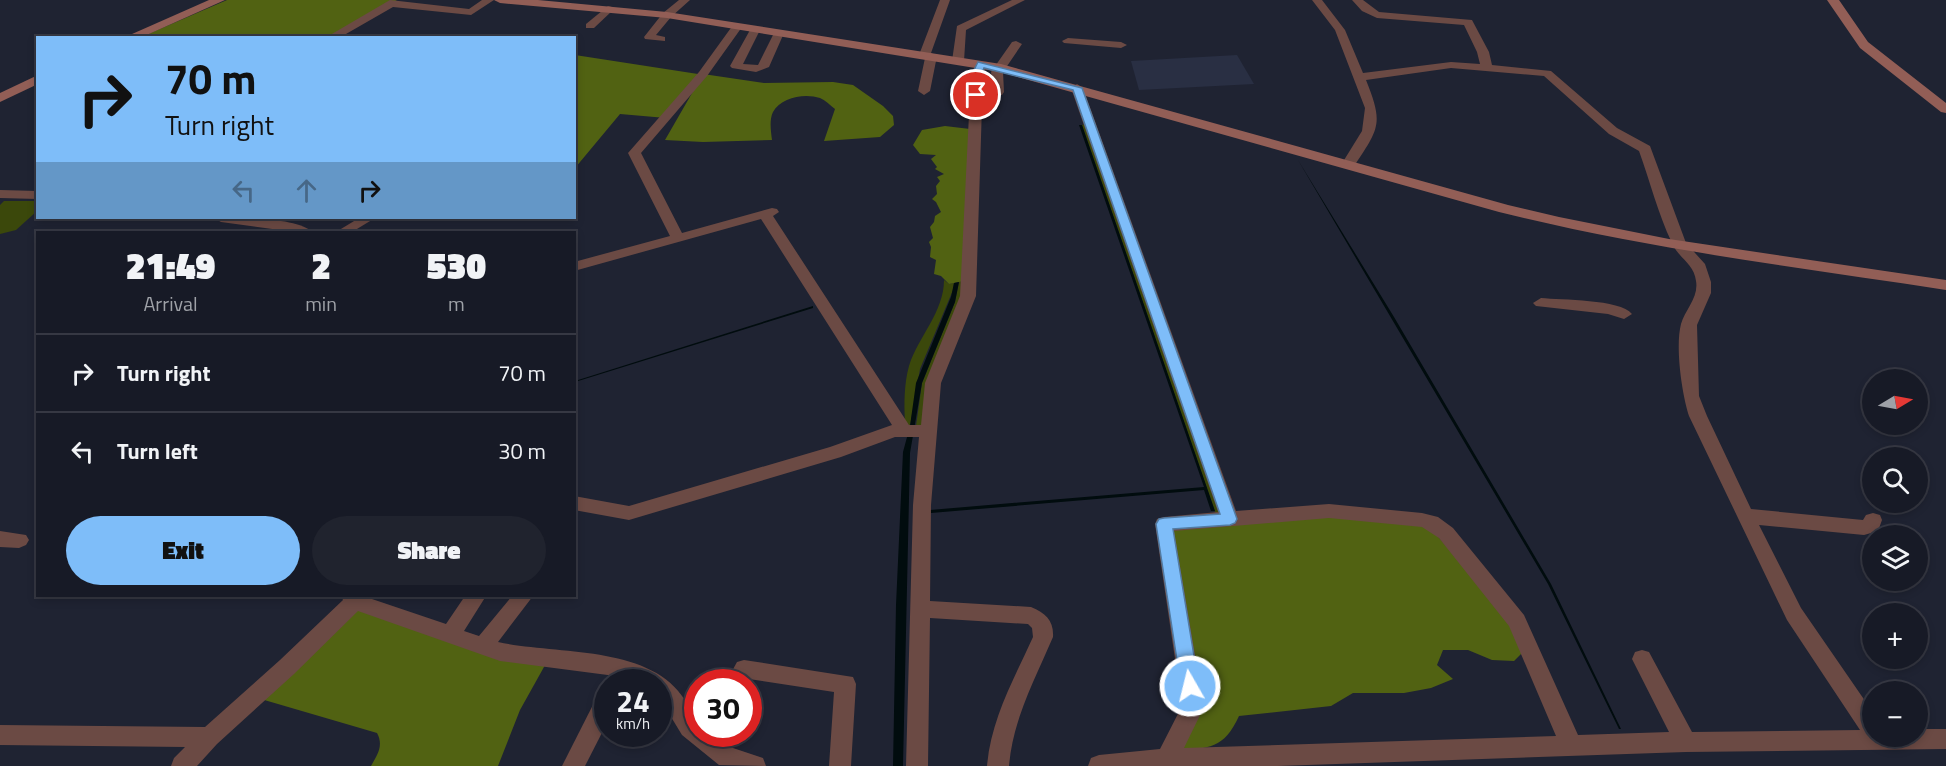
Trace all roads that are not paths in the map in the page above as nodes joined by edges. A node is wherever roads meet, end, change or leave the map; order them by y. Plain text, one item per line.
1 (219, 0) edge
2 (489, 0) edge
3 (500, 0) edge
4 (685, 0) edge
5 (945, 0) edge
6 (1020, 0) edge
7 (1317, 0) edge
8 (1357, 0) edge
9 (1833, 0) edge
10 (394, 2) edge
11 (605, 6) edge
12 (667, 15) junction
13 (591, 26) dead end
14 (737, 27) junction
15 (755, 30) junction
16 (779, 33) junction
17 (134, 36) edge
18 (334, 36) edge
19 (661, 39) dead end
20 (1068, 41) dead end
21 (1016, 45) dead end
22 (1121, 45) dead end
23 (928, 56) junction
24 (959, 61) junction
25 (979, 64) junction
26 (1001, 68) junction
27 (1487, 68) junction
28 (1358, 77) junction
29 (36, 80) edge
30 (1077, 88) junction
31 (924, 91) dead end
32 (998, 92) dead end
33 (0, 98) edge
34 (1946, 109) edge
35 (1348, 165) junction
36 (1, 195) edge
37 (36, 195) edge
38 (228, 219) edge
39 (366, 219) edge
40 (302, 231) edge
41 (345, 231) edge
42 (678, 238) junction
43 (1679, 244) junction
44 (576, 266) edge
45 (1946, 285) edge
46 (1541, 303) dead end
47 (1624, 314) dead end
48 (905, 430) junction
49 (927, 431) junction
50 (576, 503) edge
51 (1746, 516) junction
52 (1230, 519) junction
53 (1873, 520) dead end
54 (355, 597) edge
55 (475, 597) edge
56 (522, 597) edge
57 (921, 609) junction
58 (450, 635) junction
59 (483, 646) junction
60 (1642, 659) dead end
61 (594, 670) edge
62 (762, 672) edge
63 (672, 700) edge
64 (1862, 715) edge
65 (684, 719) edge
66 (594, 725) edge
67 (0, 735) edge
68 (1862, 736) edge
69 (209, 737) junction
70 (1928, 738) edge
71 (1946, 739) edge
72 (1686, 742) junction
73 (1572, 746) junction
74 (716, 747) edge
75 (1166, 760) junction
76 (1294, 761) edge
77 (182, 766) edge
78 (573, 766) edge
79 (755, 766) edge
80 (840, 766) edge
81 (917, 766) edge
82 (998, 766) edge
83 (1099, 766) edge

1 - 17 street
2 - 10 street
3 - 11 street
4 - 12 street
5 - 23 street
6 - 24 street
7 - 28 street
8 - 27 street
9 - 34 street
10 - 18 street
11 - 12 street
11 - 13 street
12 - 14 street
12 - 19 street
14 - 15 street
14 - 42 street
15 - 16 street
15 - 16 street
16 - 23 street
20 - 22 street
21 - 26 street
23 - 24 street
23 - 31 street
24 - 25 street
25 - 26 street
25 - 49 street
26 - 30 street
26 - 32 street
27 - 28 street
27 - 43 street
28 - 35 street
29 - 33 street
30 - 35 street
30 - 52 street
35 - 43 street
36 - 37 street
38 - 40 street
39 - 41 street
42 - 44 street
42 - 48 street
43 - 45 street
43 - 51 street
46 - 47 street
48 - 49 street
48 - 50 street
49 - 57 street
51 - 53 street
51 - 64 street
52 - 73 street
52 - 75 street
54 - 58 street
54 - 69 street
55 - 58 street
56 - 59 street
57 - 81 street
57 - 82 street
58 - 59 street
59 - 61 street
60 - 72 street
62 - 80 street
63 - 65 street
66 - 78 street
67 - 69 street
68 - 72 street
69 - 77 street
70 - 71 street
72 - 73 street
73 - 76 street
74 - 79 street
75 - 76 street
75 - 83 street

